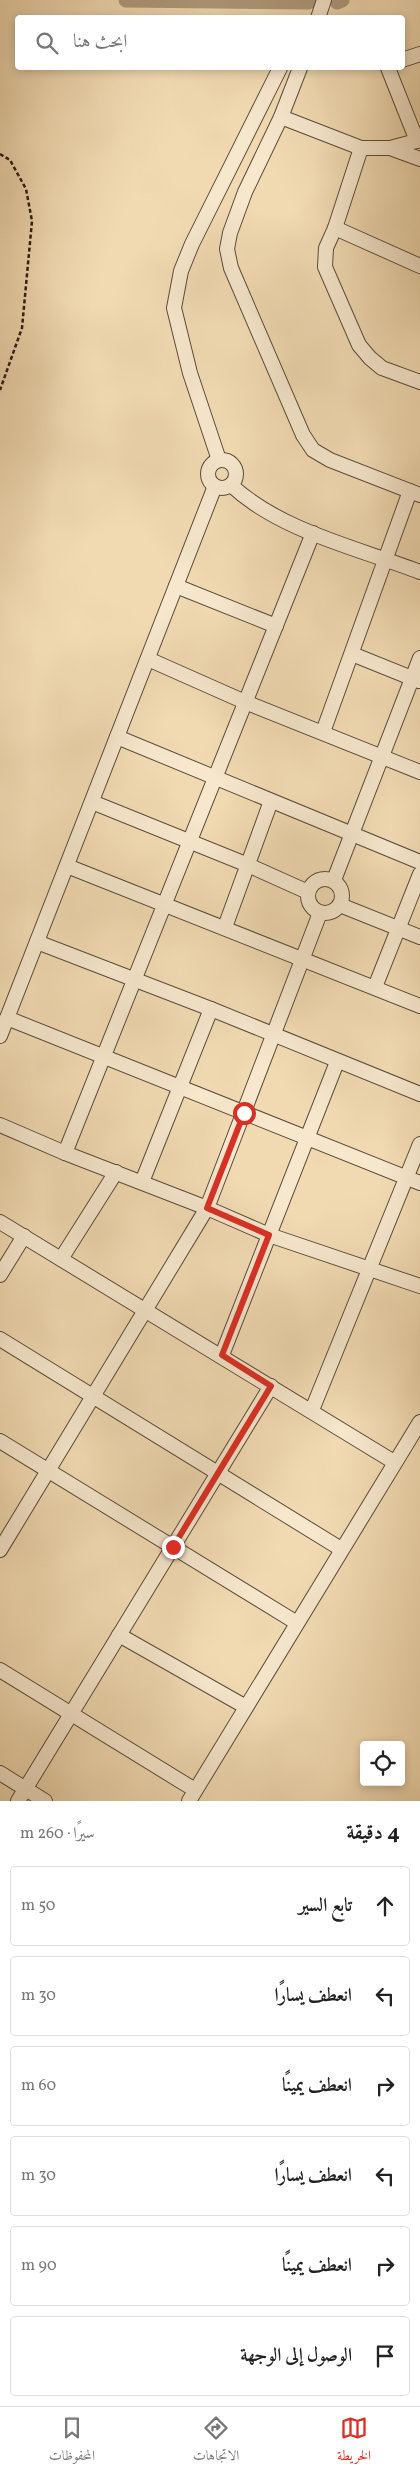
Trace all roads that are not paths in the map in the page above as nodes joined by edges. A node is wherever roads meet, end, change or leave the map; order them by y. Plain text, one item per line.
1 (324, 0) edge
2 (319, 15) edge
3 (420, 54) edge
4 (405, 59) edge
5 (279, 70) edge
6 (299, 70) edge
7 (389, 70) edge
8 (280, 117) junction
9 (418, 140) edge
10 (361, 148) junction
11 (390, 148) junction
12 (420, 159) edge
13 (335, 228) junction
14 (420, 266) edge
15 (420, 382) edge
16 (219, 460) junction
17 (231, 485) junction
18 (215, 486) junction
19 (415, 493) edge
20 (313, 532) junction
21 (386, 559) junction
22 (420, 572) edge
23 (176, 586) junction
24 (276, 626) junction
25 (352, 654) junction
26 (420, 658) edge
27 (148, 659) junction
28 (416, 680) edge
29 (245, 702) junction
30 (323, 732) junction
31 (117, 737) junction
32 (381, 757) junction
33 (420, 772) edge
34 (215, 778) junction
35 (271, 801) junction
36 (92, 802) junction
37 (352, 833) junction
38 (190, 841) junction
39 (420, 862) edge
40 (248, 865) junction
41 (66, 866) junction
42 (420, 874) edge
43 (334, 880) junction
44 (308, 892) junction
45 (165, 904) junction
46 (340, 905) junction
47 (320, 913) junction
48 (225, 927) junction
49 (398, 928) junction
50 (420, 936) edge
51 (36, 942) junction
52 (303, 958) junction
53 (134, 980) junction
54 (375, 987) junction
55 (420, 1006) edge
56 (211, 1009) junction
57 (7, 1018) junction
58 (274, 1035) junction
59 (0, 1036) edge
60 (104, 1056) junction
61 (337, 1062) junction
62 (181, 1086) junction
63 (420, 1094) edge
64 (244, 1113) junction
65 (0, 1125) edge
66 (308, 1138) junction
67 (420, 1144) edge
68 (65, 1153) junction
69 (116, 1172) junction
70 (406, 1178) junction
71 (142, 1182) junction
72 (420, 1183) edge
73 (207, 1208) junction
74 (0, 1222) edge
75 (269, 1235) junction
76 (24, 1236) junction
77 (61, 1259) junction
78 (370, 1269) junction
79 (0, 1275) edge
80 (420, 1286) edge
81 (146, 1310) junction
82 (0, 1339) edge
83 (222, 1355) junction
84 (271, 1386) junction
85 (94, 1395) junction
86 (312, 1410) junction
87 (420, 1422) edge
88 (0, 1441) edge
89 (394, 1462) junction
90 (48, 1471) junction
91 (218, 1473) junction
92 (173, 1547) junction
93 (342, 1549) junction
94 (0, 1550) edge
95 (297, 1623) junction
96 (119, 1635) junction
97 (0, 1670) edge
98 (246, 1707) junction
99 (71, 1714) junction
100 (0, 1773) edge
101 (26, 1789) junction
102 (192, 1795) edge
103 (18, 1801) edge
104 (45, 1801) edge

1 - 2 street
3 - 4 street
5 - 16 street
6 - 8 street
7 - 9 street
8 - 10 street
8 - 19 street
9 - 11 street
10 - 11 street
10 - 13 street
11 - 12 street
13 - 14 street
13 - 15 street
16 - 17 street
16 - 18 street
17 - 18 street
17 - 20 street
18 - 23 street
19 - 21 street
20 - 21 street
20 - 24 street
21 - 22 street
21 - 25 street
23 - 24 street
23 - 27 street
24 - 29 street
25 - 28 street
25 - 30 street
26 - 28 street
27 - 29 street
27 - 31 street
28 - 32 street
29 - 30 street
29 - 34 street
30 - 32 street
31 - 34 street
31 - 36 street
32 - 33 street
32 - 37 street
34 - 35 street
34 - 38 street
35 - 37 street
35 - 40 street
36 - 38 street
36 - 41 street
37 - 39 street
37 - 43 street
38 - 40 street
38 - 45 street
40 - 44 street
40 - 48 street
41 - 45 street
41 - 51 street
42 - 49 street
43 - 44 street
43 - 46 street
44 - 47 street
45 - 48 street
45 - 53 street
46 - 47 street
46 - 49 street
47 - 52 street
48 - 52 street
49 - 50 street
49 - 54 street
51 - 53 street
51 - 57 street
52 - 54 street
52 - 58 street
53 - 56 street
53 - 60 street
54 - 55 street
56 - 58 street
56 - 62 street
57 - 59 street
57 - 60 street
58 - 61 street
58 - 64 street
60 - 62 street
60 - 68 street
61 - 63 street
61 - 66 street
62 - 64 street
62 - 71 street
64 - 66 street
64 - 73 street
65 - 68 street
66 - 70 street
66 - 75 street
67 - 70 street
68 - 69 street
69 - 71 street
69 - 77 street
70 - 72 street
70 - 78 street
71 - 73 street
73 - 75 street
73 - 81 street
74 - 76 street
75 - 78 street
75 - 83 street
76 - 77 street
76 - 79 street
77 - 81 street
78 - 80 street
78 - 86 street
81 - 83 street
81 - 85 street
82 - 85 street
83 - 84 street
84 - 86 street
84 - 91 street
85 - 90 street
85 - 91 street
86 - 89 street
87 - 89 street
88 - 90 street
89 - 93 street
90 - 92 street
90 - 94 street
91 - 92 street
91 - 93 street
92 - 95 street
92 - 96 street
93 - 95 street
95 - 98 street
96 - 98 street
96 - 99 street
97 - 99 street
98 - 102 street
99 - 101 street
99 - 102 street
100 - 101 street
101 - 103 street
101 - 104 street

